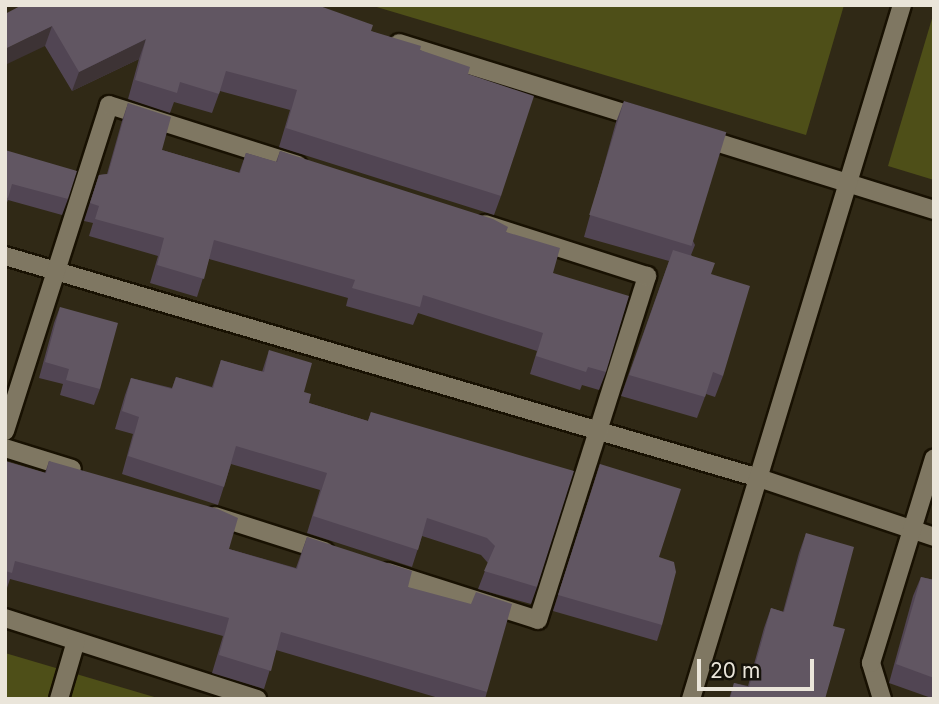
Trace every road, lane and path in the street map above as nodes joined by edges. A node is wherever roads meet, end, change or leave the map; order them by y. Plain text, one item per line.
1 (902, 5) edge
2 (385, 38) edge
3 (319, 172) edge
4 (848, 183) junction
5 (934, 210) edge
6 (464, 217) edge
7 (5, 256) edge
8 (58, 272) junction
9 (5, 431) edge
10 (598, 431) junction
11 (5, 448) edge
12 (934, 458) edge
13 (85, 474) edge
14 (759, 478) junction
15 (192, 508) edge
16 (911, 530) junction
17 (934, 537) edge
18 (338, 555) edge
19 (365, 564) edge
20 (5, 618) edge
21 (76, 641) junction
22 (209, 692) edge
23 (60, 699) edge
24 (257, 699) edge
25 (691, 699) edge
26 (882, 699) edge

1 - 4 street
2 - 4 street
3 - 8 street
4 - 5 street
4 - 14 street
6 - 10 street
7 - 8 street
8 - 9 street
8 - 10 street
10 - 14 street
10 - 19 street
11 - 13 street
12 - 16 street
14 - 16 street
14 - 25 street
15 - 18 street
16 - 17 street
16 - 26 street
20 - 21 street
21 - 22 street
21 - 23 street
22 - 24 street

